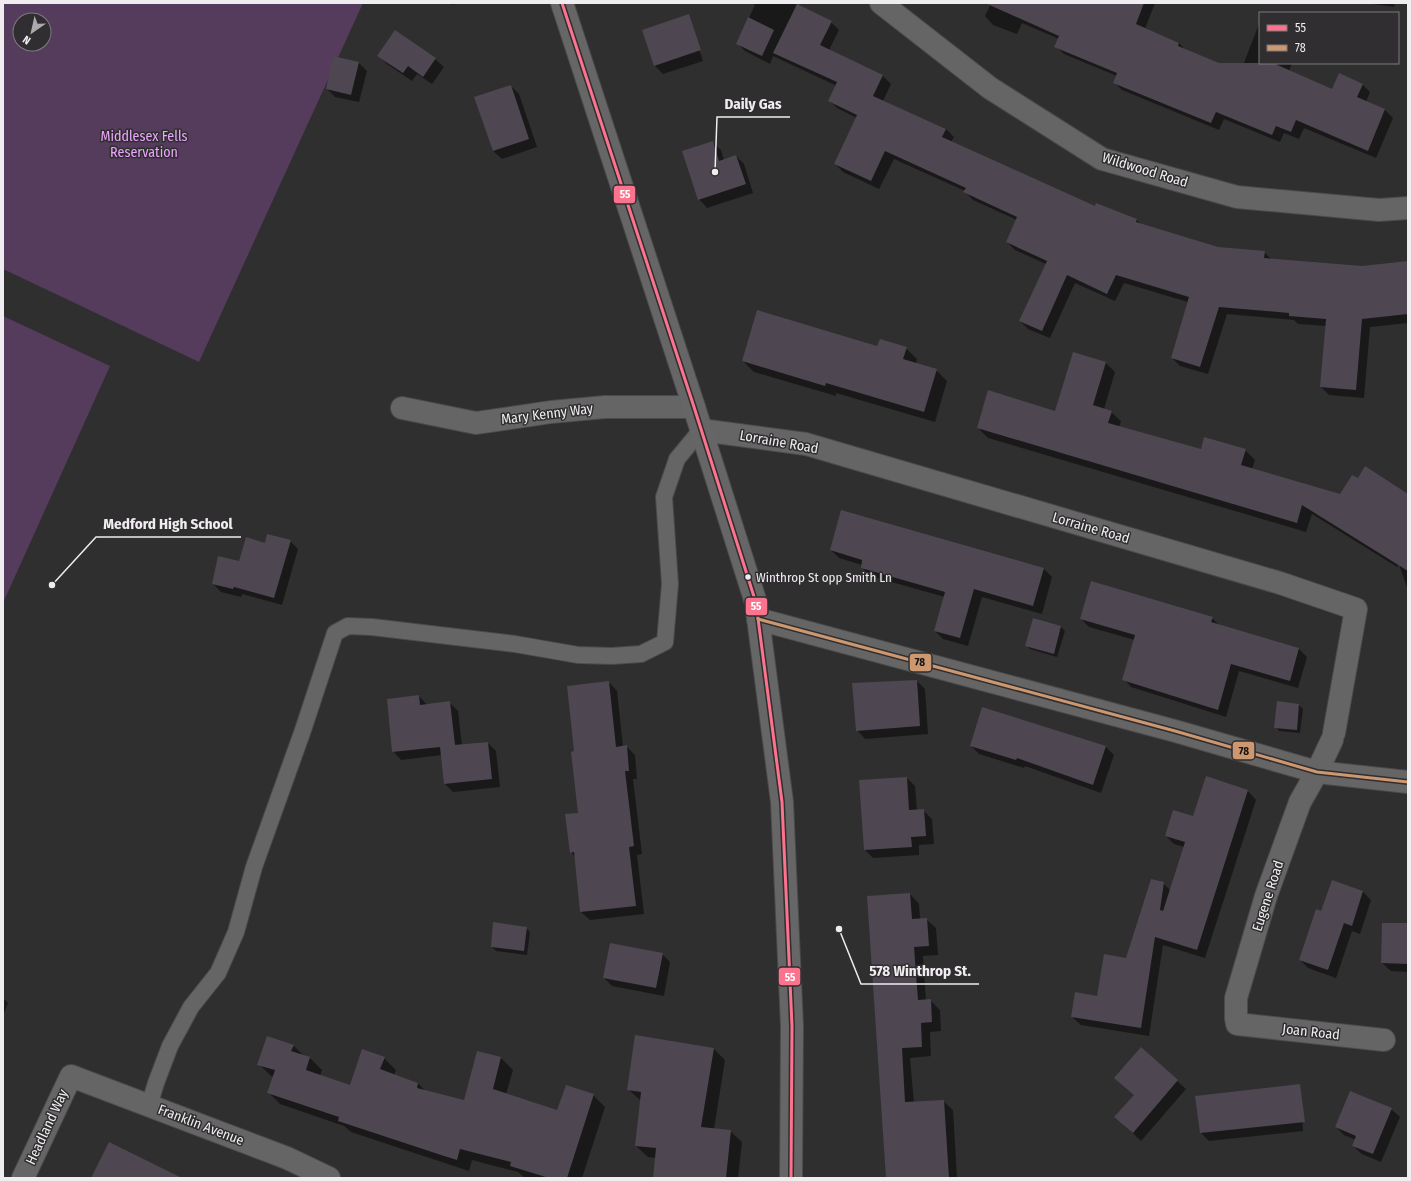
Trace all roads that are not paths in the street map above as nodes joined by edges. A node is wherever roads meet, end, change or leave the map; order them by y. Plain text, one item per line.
1 (562, 3) edge
2 (881, 3) edge
3 (1408, 208) edge
4 (694, 407) junction
5 (402, 408) dead end
6 (701, 430) junction
7 (758, 619) junction
8 (1318, 772) junction
9 (1408, 782) edge
10 (1237, 1024) joint
11 (1384, 1040) dead end
12 (71, 1076) joint
13 (149, 1106) junction
14 (23, 1178) edge
15 (329, 1178) edge
16 (791, 1178) edge

1 - 4 main road
2 - 3 street, Wildwood Road
4 - 5 street, Mary Kenny Way
4 - 6 main road
6 - 7 main road
6 - 8 street, Lorraine Road
6 - 13 lane
7 - 8 street
7 - 16 main road
8 - 9 street
8 - 10 street, Eugene Road
10 - 11 street, Joan Road
12 - 13 street, Franklin Avenue
12 - 14 street, Headland Way
13 - 15 street, Franklin Avenue

